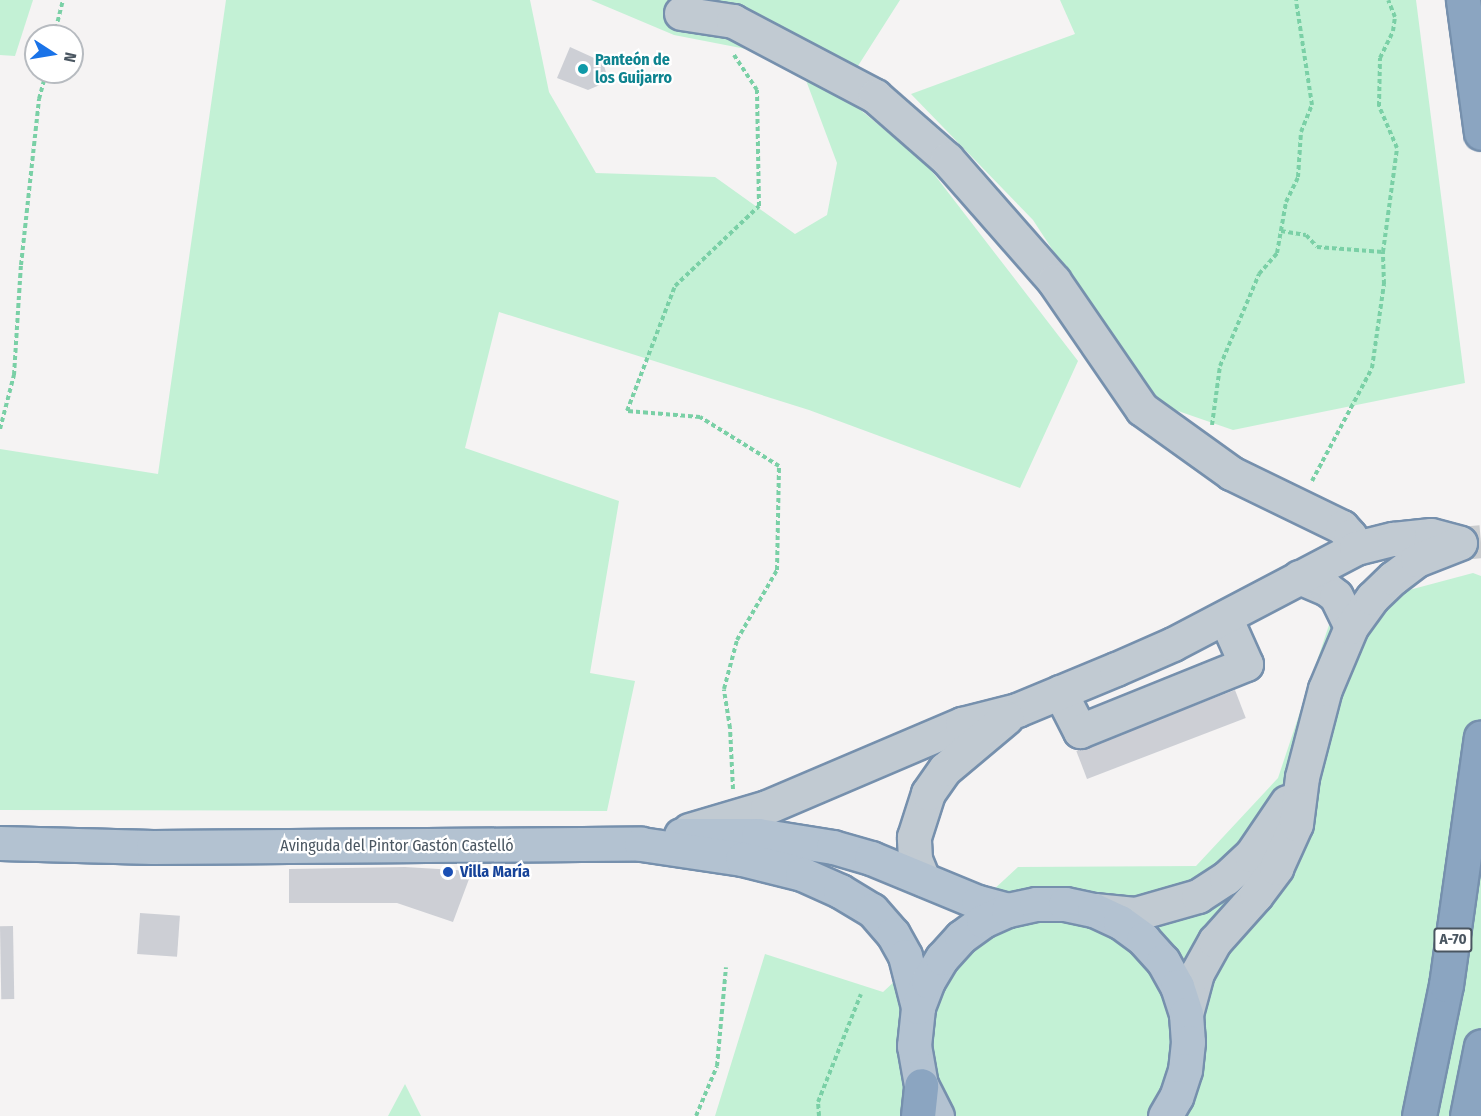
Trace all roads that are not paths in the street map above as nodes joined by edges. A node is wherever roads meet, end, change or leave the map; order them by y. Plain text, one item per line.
1 (1463, 0) edge
2 (681, 13) dead end
3 (1481, 133) edge
4 (1356, 548) junction
5 (1299, 577) junction
6 (1225, 617) junction
7 (1351, 627) junction
8 (1060, 692) junction
9 (1017, 710) junction
10 (1481, 737) edge
11 (1302, 777) junction
12 (656, 840) junction
13 (0, 843) edge
14 (153, 847) junction
15 (0, 854) edge
16 (923, 879) junction
17 (1008, 910) junction
18 (1094, 910) junction
19 (918, 1007) junction
20 (1186, 1014) junction
21 (1481, 1046) edge
22 (920, 1100) edge
23 (1175, 1110) edge
24 (937, 1116) edge
25 (1419, 1116) edge
26 (1467, 1116) edge

1 - 3 highway
2 - 4 street
4 - 5 street, Avinguda del Pintor Gastón Castelló
4 - 7 street, Avinguda del Pintor Gastón Castelló
5 - 6 street, Avinguda del Pintor Gastón Castelló
5 - 7 street
6 - 8 street, Avinguda del Pintor Gastón Castelló
6 - 8 street
7 - 11 street
8 - 9 street, Avinguda del Pintor Gastón Castelló
9 - 12 street, Avinguda del Pintor Gastón Castelló
9 - 16 street, Avinguda del Pintor Gastón Castelló
10 - 25 highway, A-70
11 - 18 street
11 - 20 street
12 - 14 main road, Avinguda del Pintor Gastón Castelló
12 - 16 main road, Avinguda del Pintor Gastón Castelló
12 - 19 main road, Avinguda del Pintor Gastón Castelló
13 - 14 main road, Avinguda del Pintor Gastón Castelló
14 - 15 main road, Avinguda del Pintor Gastón Castelló
16 - 17 main road, Avinguda del Pintor Gastón Castelló
17 - 18 main road
17 - 19 main road
18 - 20 main road
19 - 22 main road
20 - 23 main road
21 - 26 highway
22 - 24 main road

